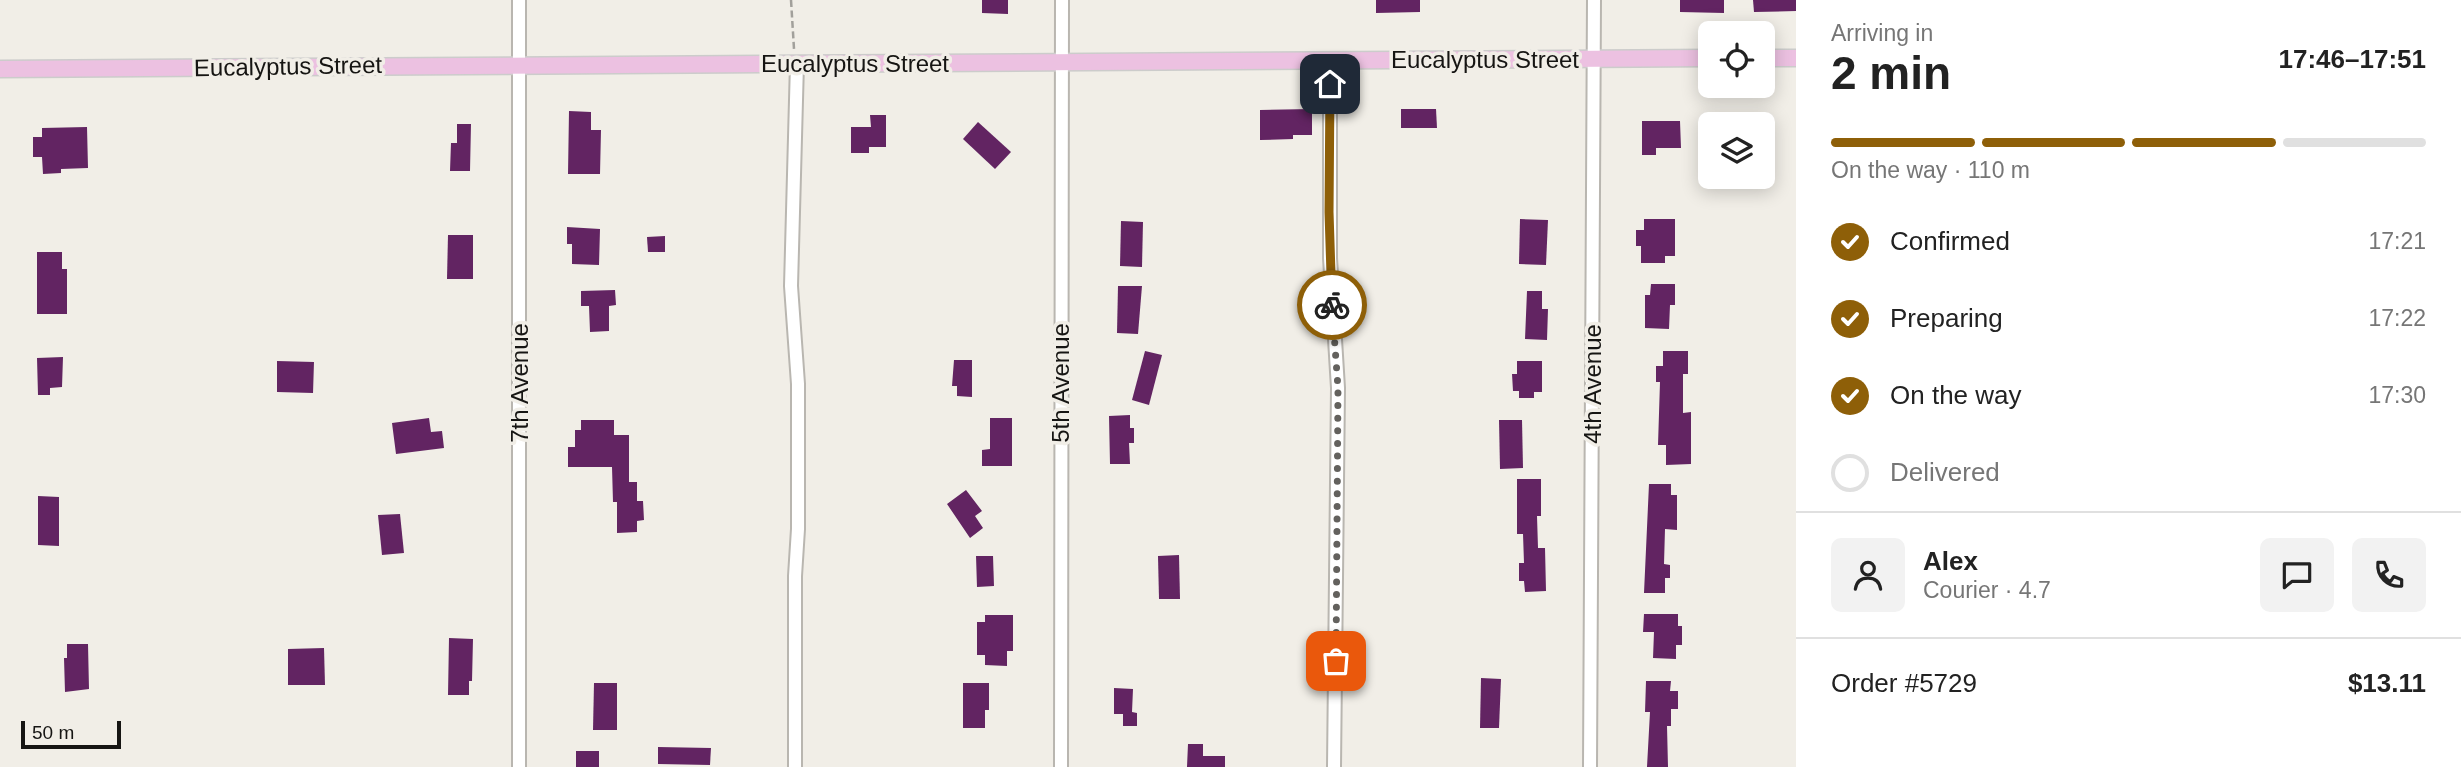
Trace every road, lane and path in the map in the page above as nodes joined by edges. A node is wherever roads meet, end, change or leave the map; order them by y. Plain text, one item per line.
1 (519, 0) edge
2 (791, 0) edge
3 (1062, 0) edge
4 (1594, 0) edge
5 (1594, 58) junction
6 (1698, 58) edge
7 (1775, 58) edge
8 (1796, 58) edge
9 (1330, 60) junction
10 (1062, 62) junction
11 (797, 63) junction
12 (519, 64) junction
13 (0, 69) edge
14 (519, 767) edge
15 (796, 767) edge
16 (1061, 767) edge
17 (1334, 767) edge
18 (1590, 767) edge

1 - 12 street, 7th Avenue
2 - 11 path
3 - 10 street, 5th Avenue
4 - 5 street, 4th Avenue
5 - 6 main road, Eucalyptus Street
5 - 9 main road, Eucalyptus Street
5 - 18 street, 4th Avenue
7 - 8 main road
9 - 10 main road, Eucalyptus Street
9 - 17 street
10 - 11 main road, Eucalyptus Street
10 - 16 street, 5th Avenue
11 - 12 main road, Eucalyptus Street
11 - 15 street
12 - 13 main road, Eucalyptus Street
12 - 14 street, 7th Avenue

